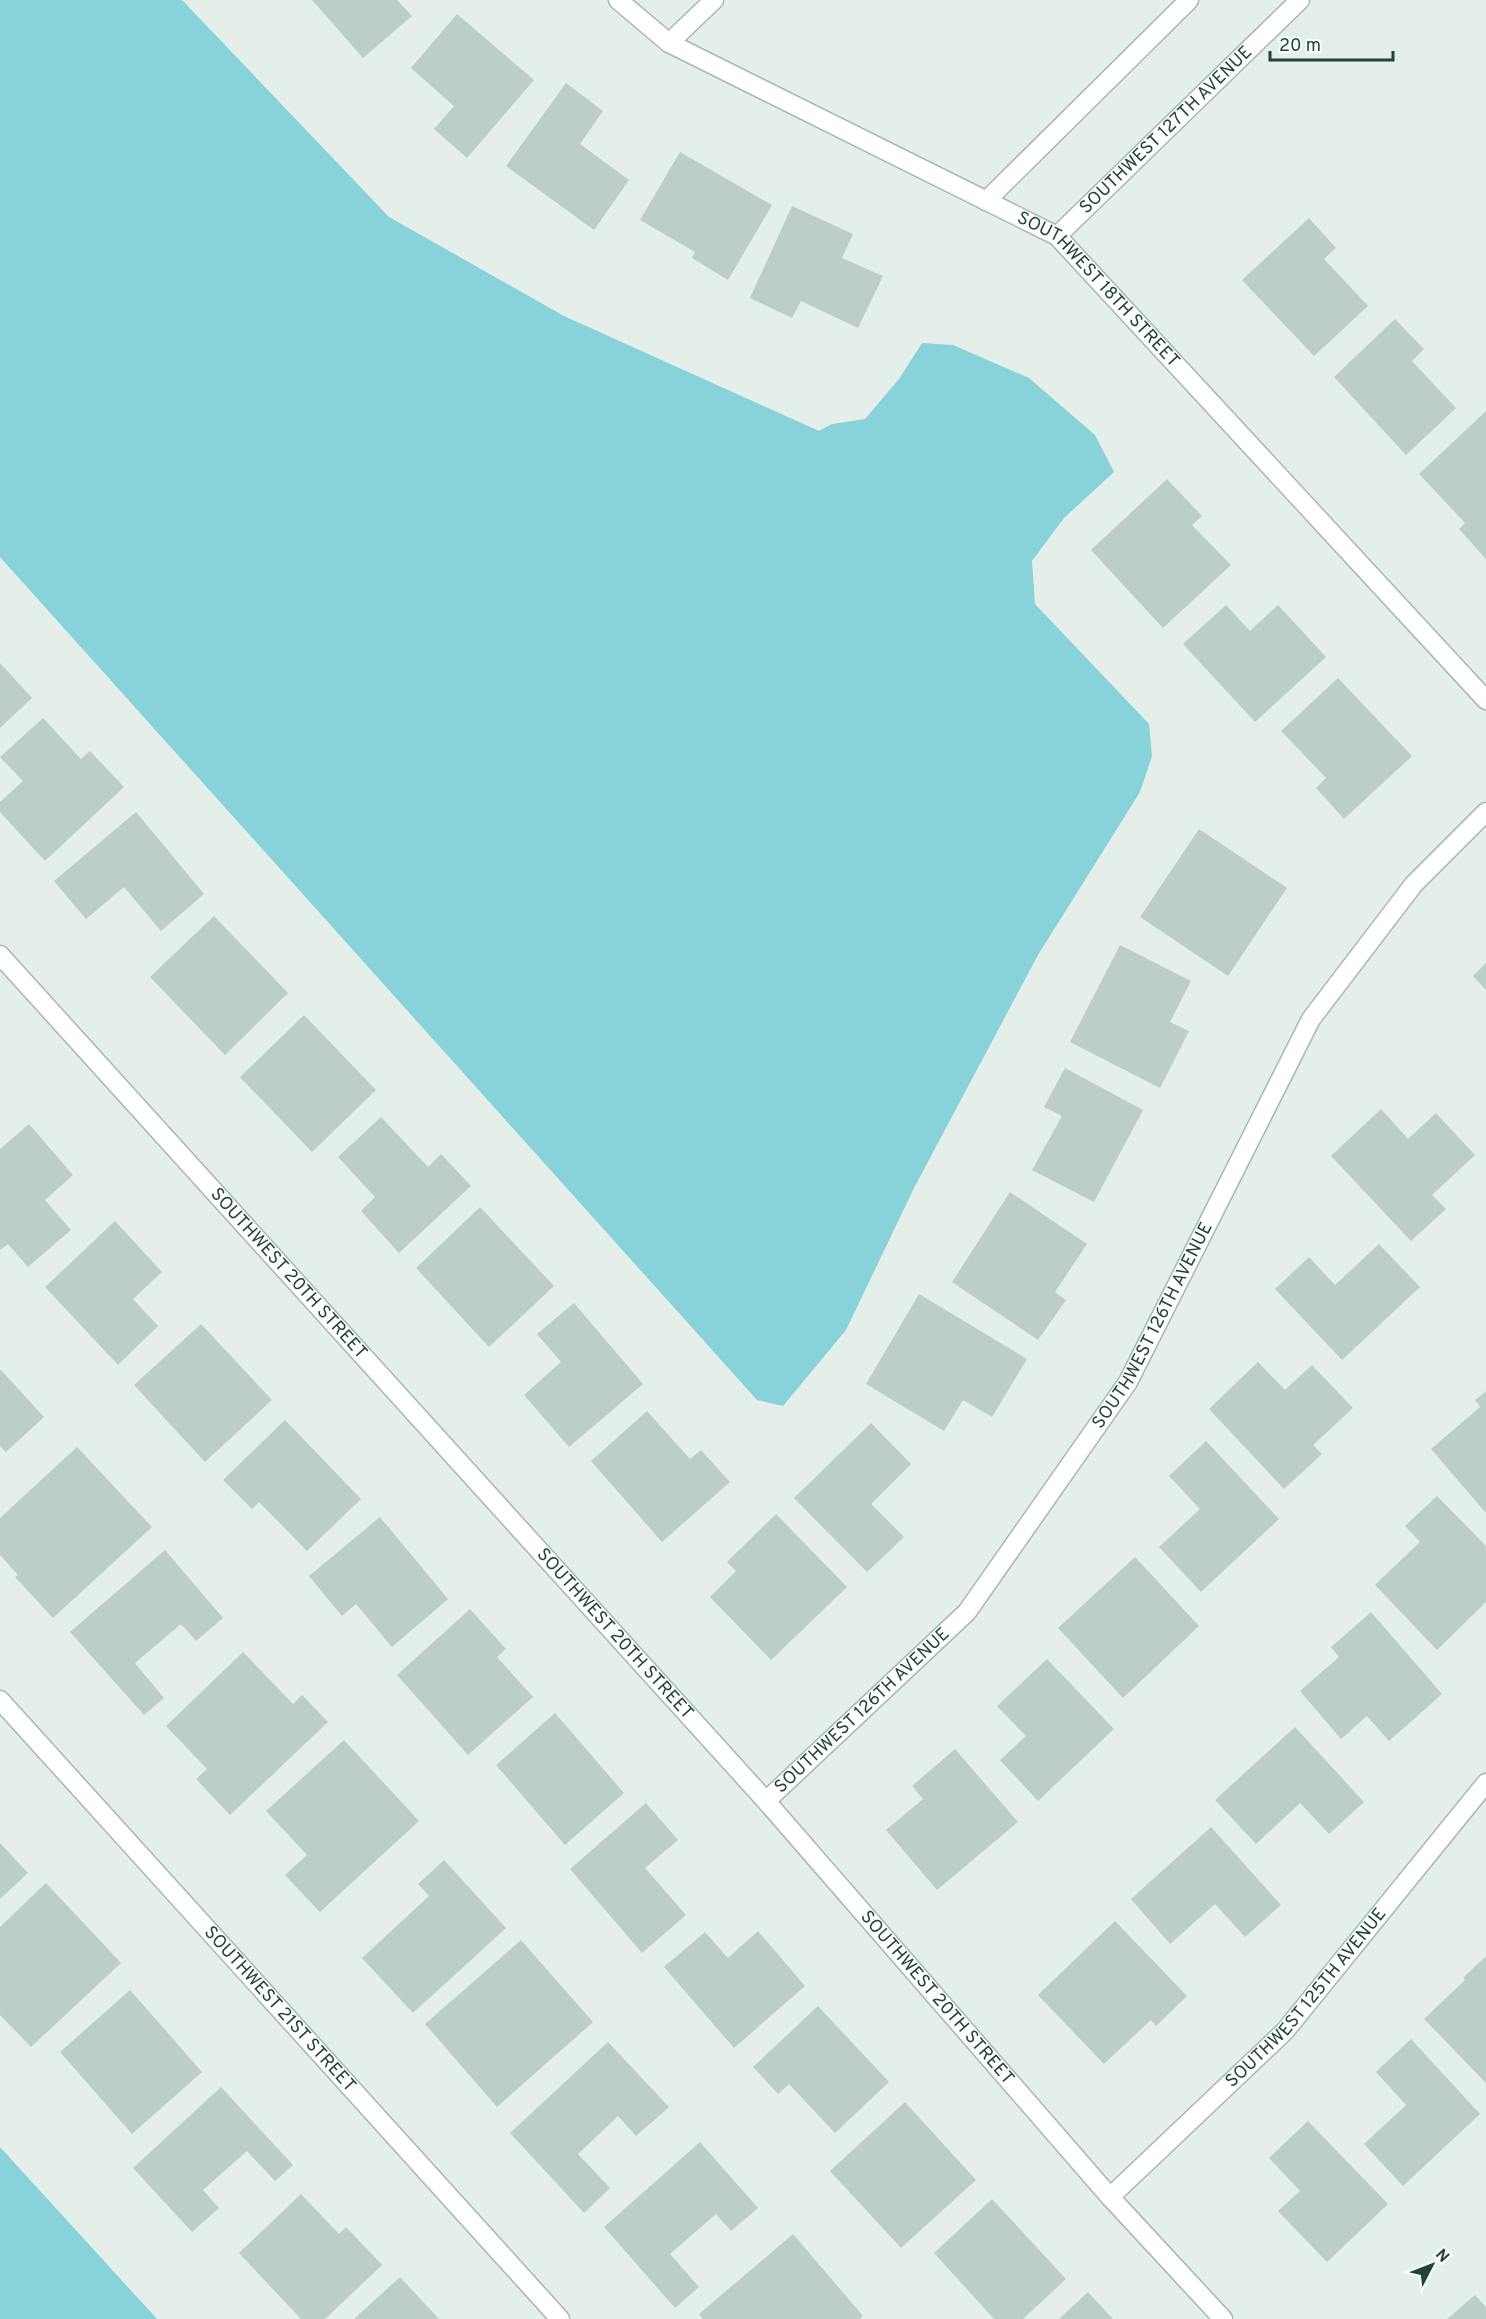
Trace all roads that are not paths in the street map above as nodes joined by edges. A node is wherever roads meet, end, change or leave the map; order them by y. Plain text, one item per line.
1 (618, 0) edge
2 (714, 0) edge
3 (1189, 0) edge
4 (1300, 0) edge
5 (669, 43) junction
6 (986, 201) junction
7 (1057, 236) junction
8 (1486, 700) edge
9 (1486, 812) edge
10 (0, 955) edge
11 (0, 1700) edge
12 (1486, 1783) edge
13 (766, 1801) junction
14 (1110, 2197) junction
15 (560, 2319) edge
16 (1222, 2319) edge

1 - 5 street, SOUTHWEST 18TH STREET
2 - 5 street
3 - 6 street
4 - 7 street, SOUTHWEST 127TH AVENUE
5 - 6 street, SOUTHWEST 18TH STREET
6 - 7 street, SOUTHWEST 18TH STREET
7 - 8 street, SOUTHWEST 18TH STREET
9 - 13 street, SOUTHWEST 126TH AVENUE
10 - 13 street, SOUTHWEST 20TH STREET
11 - 15 street, SOUTHWEST 21ST STREET
12 - 14 street, SOUTHWEST 125TH AVENUE
13 - 14 street, SOUTHWEST 20TH STREET
14 - 16 street, SOUTHWEST 20TH STREET

